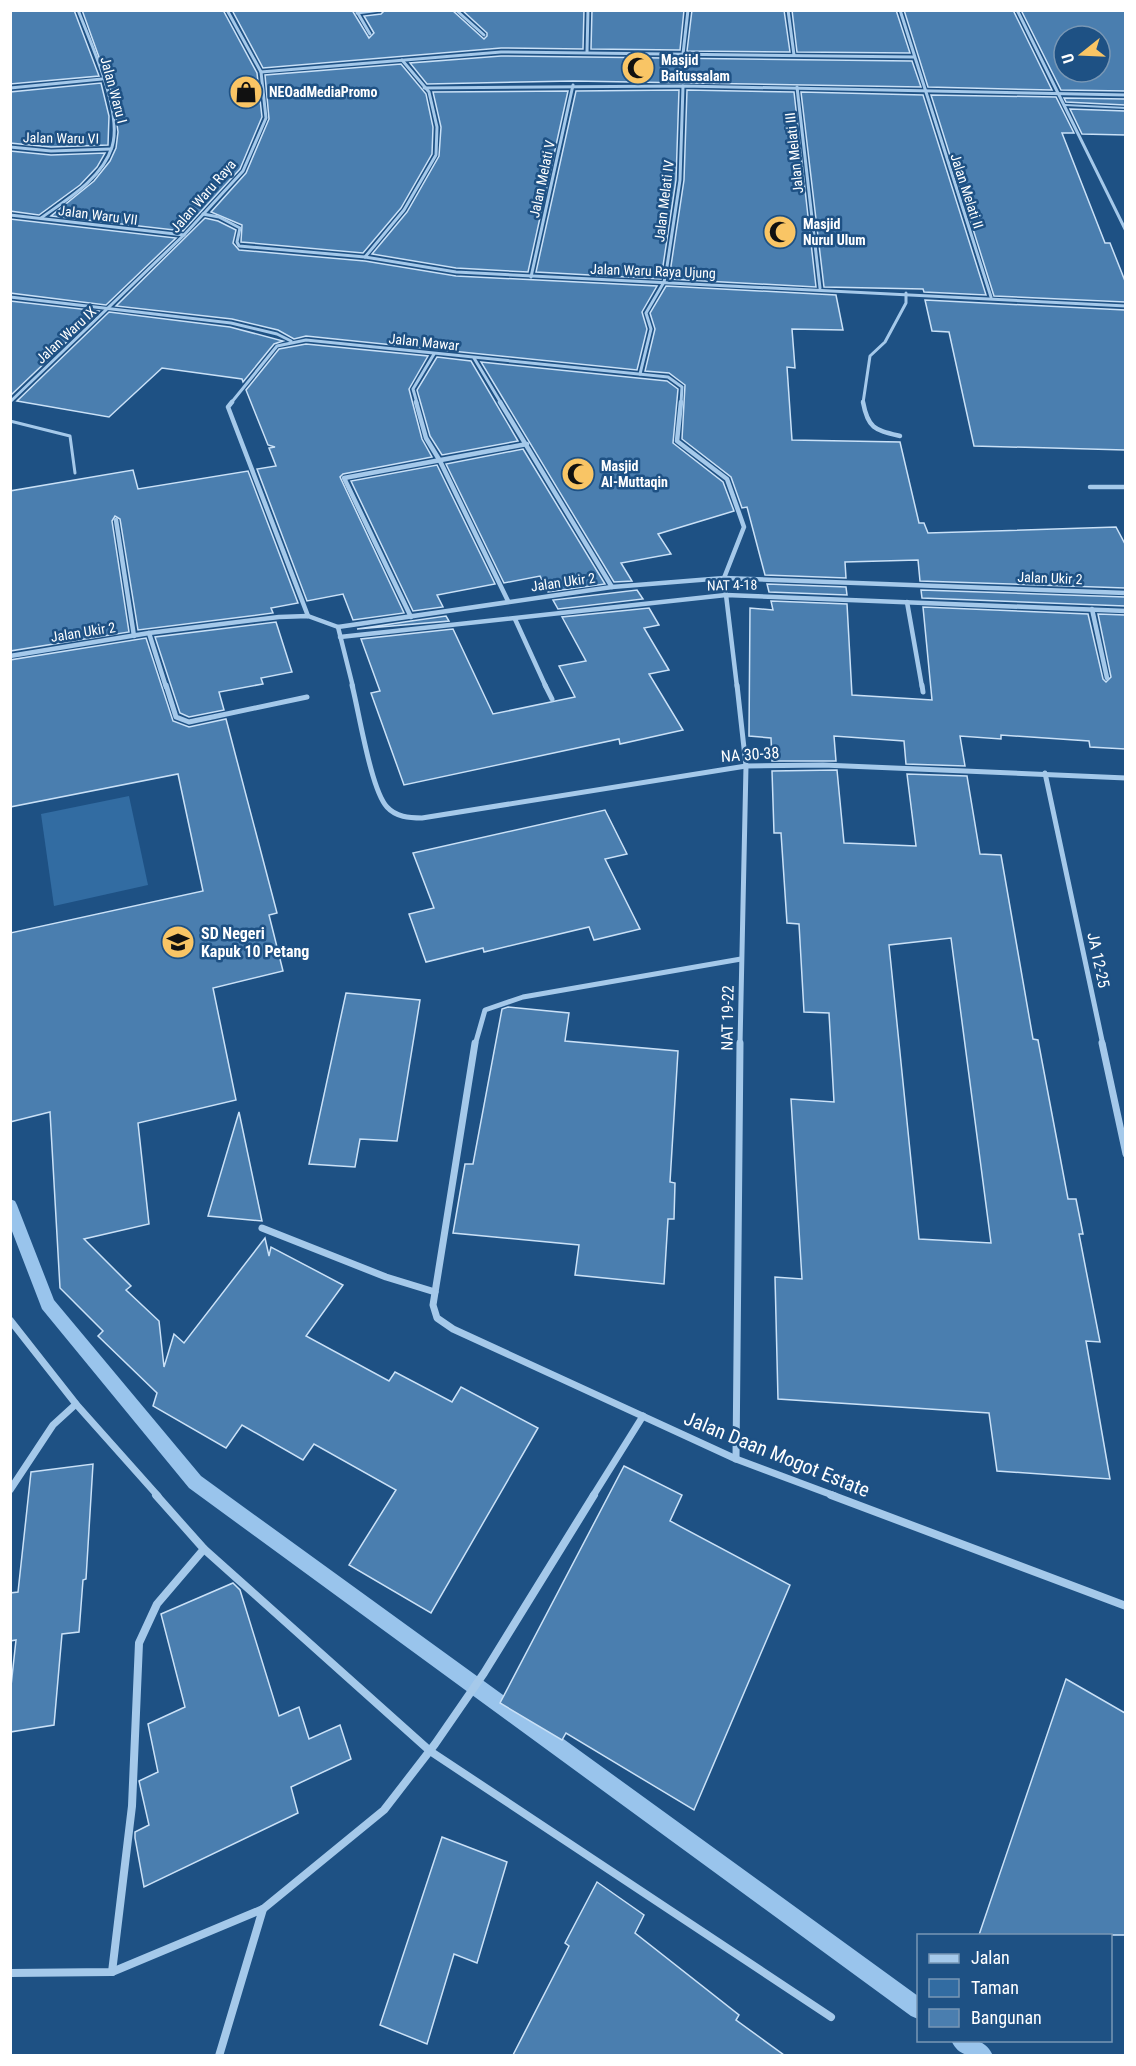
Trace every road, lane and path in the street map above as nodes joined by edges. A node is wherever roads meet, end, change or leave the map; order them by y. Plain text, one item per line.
1 (78, 10) edge
2 (227, 10) edge
3 (381, 10) edge
4 (456, 10) edge
5 (588, 10) edge
6 (688, 10) edge
7 (789, 10) edge
8 (900, 10) edge
9 (1017, 10) edge
10 (356, 12) edge
11 (370, 33) dead end
12 (484, 35) dead end
13 (587, 52) junction
14 (683, 54) junction
15 (794, 56) junction
16 (914, 57) junction
17 (402, 60) junction
18 (261, 72) junction
19 (102, 79) junction
20 (573, 85) junction
21 (683, 86) junction
22 (797, 87) junction
23 (10, 88) edge
24 (424, 88) junction
25 (923, 90) junction
26 (1059, 94) junction
27 (1125, 95) edge
28 (1065, 105) junction
29 (1125, 108) edge
30 (10, 147) edge
31 (111, 149) junction
32 (203, 214) junction
33 (10, 215) edge
34 (41, 218) junction
35 (1125, 231) edge
36 (184, 235) junction
37 (365, 257) junction
38 (531, 277) junction
39 (663, 282) junction
40 (820, 288) junction
41 (906, 293) junction
42 (10, 297) edge
43 (991, 297) junction
44 (1125, 306) edge
45 (109, 309) junction
46 (291, 341) junction
47 (434, 354) junction
48 (474, 358) junction
49 (640, 374) junction
50 (10, 402) edge
51 (10, 422) edge
52 (900, 436) dead end
53 (527, 444) junction
54 (440, 461) junction
55 (75, 473) dead end
56 (1090, 487) dead end
57 (1125, 487) edge
58 (116, 520) dead end
59 (724, 578) junction
60 (612, 587) junction
61 (1125, 593) edge
62 (726, 595) junction
63 (508, 601) junction
64 (907, 602) junction
65 (1092, 609) junction
66 (1125, 611) edge
67 (308, 616) junction
68 (411, 617) junction
69 (515, 619) junction
70 (338, 627) junction
71 (149, 633) junction
72 (134, 636) junction
73 (340, 638) junction
74 (10, 656) edge
75 (1107, 678) dead end
76 (922, 692) dead end
77 (307, 697) dead end
78 (552, 699) dead end
79 (746, 765) junction
80 (1045, 773) junction
81 (1125, 778) edge
82 (741, 958) junction
83 (1125, 1154) edge
84 (262, 1228) dead end
85 (435, 1293) junction
86 (10, 1320) edge
87 (76, 1404) junction
88 (643, 1416) junction
89 (736, 1459) junction
90 (10, 1490) edge
91 (204, 1549) junction
92 (1125, 1606) edge
93 (433, 1748) junction
94 (263, 1909) junction
95 (112, 1972) junction
96 (10, 1973) edge
97 (831, 2017) dead end
98 (219, 2055) edge

1 - 19 street, Jalan Waru I
2 - 18 street, Jalan Waru Raya
3 - 10 street
4 - 12 street
5 - 13 street
6 - 14 street
7 - 15 street
8 - 16 street, Jalan Melati II
9 - 26 street
10 - 11 street
13 - 14 street
13 - 17 street
14 - 15 street
15 - 16 street
16 - 25 street, Jalan Melati II
17 - 18 street
17 - 24 street
18 - 32 street, Jalan Waru Raya
19 - 23 street
19 - 31 street, Jalan Waru I
20 - 21 street
20 - 24 street
20 - 38 street, Jalan Melati V
21 - 22 street
21 - 39 street, Jalan Melati IV
22 - 25 street
22 - 40 street, Jalan Melati III
24 - 37 street
25 - 26 street
25 - 43 street, Jalan Melati II
26 - 27 street
26 - 28 street
28 - 29 lane
28 - 35 street
30 - 31 street, Jalan Waru VI
31 - 34 street, Jalan Waru I
32 - 36 street, Jalan Waru Raya
32 - 37 street, Jalan Waru Raya Ujung
33 - 34 street, Jalan Waru VII
34 - 36 street, Jalan Waru VII
36 - 45 street, Jalan Waru Raya
37 - 38 street, Jalan Waru Raya Ujung
38 - 39 street, Jalan Waru Raya Ujung
39 - 40 street, Jalan Waru Raya Ujung
39 - 49 street
40 - 41 street, Jalan Waru Raya Ujung
41 - 43 street, Jalan Waru Raya Ujung
41 - 52 street
42 - 45 street, Jalan Mawar
43 - 44 street, Jalan Waru Raya Ujung
45 - 46 street, Jalan Mawar
45 - 50 street, Jalan Waru IX
46 - 47 street, Jalan Mawar
46 - 67 street
47 - 48 street, Jalan Mawar
47 - 54 street
48 - 49 street, Jalan Mawar
48 - 53 street
49 - 59 street, Jalan Mawar
51 - 55 lane
53 - 54 street
53 - 60 street
54 - 63 street
54 - 68 street
56 - 57 street
58 - 72 street
59 - 60 street, Jalan Ukir 2
59 - 61 street, Jalan Ukir 2
59 - 62 street, NAT 19-22
60 - 63 street, Jalan Ukir 2
62 - 64 street, NAT 4-18
62 - 69 street, NAT 4-18
62 - 79 street, NAT 19-22
63 - 68 street, Jalan Ukir 2
64 - 65 street, NAT 4-18
64 - 76 street
65 - 66 street, NAT 4-18
65 - 75 street
67 - 70 street, Jalan Ukir 2
67 - 71 street, Jalan Ukir 2
68 - 70 street, Jalan Ukir 2
69 - 73 street, NAT 4-18
69 - 78 street
70 - 73 street
71 - 72 street, Jalan Ukir 2
71 - 77 street
72 - 74 street, Jalan Ukir 2
73 - 79 street, NA 30-38
79 - 80 street, NA 30-38
79 - 82 street, NAT 19-22
80 - 81 street, NA 30-38
80 - 83 street, JA 12-25
82 - 85 street
82 - 89 street, NAT 19-22
84 - 85 street
85 - 88 street, Jalan Daan Mogot Estate
86 - 87 street
87 - 90 street
87 - 91 street
88 - 89 street, Jalan Daan Mogot Estate
88 - 93 street
89 - 92 street, Jalan Daan Mogot Estate
91 - 93 street
91 - 95 street
93 - 94 street
93 - 97 street
94 - 95 street
94 - 98 street
95 - 96 street

